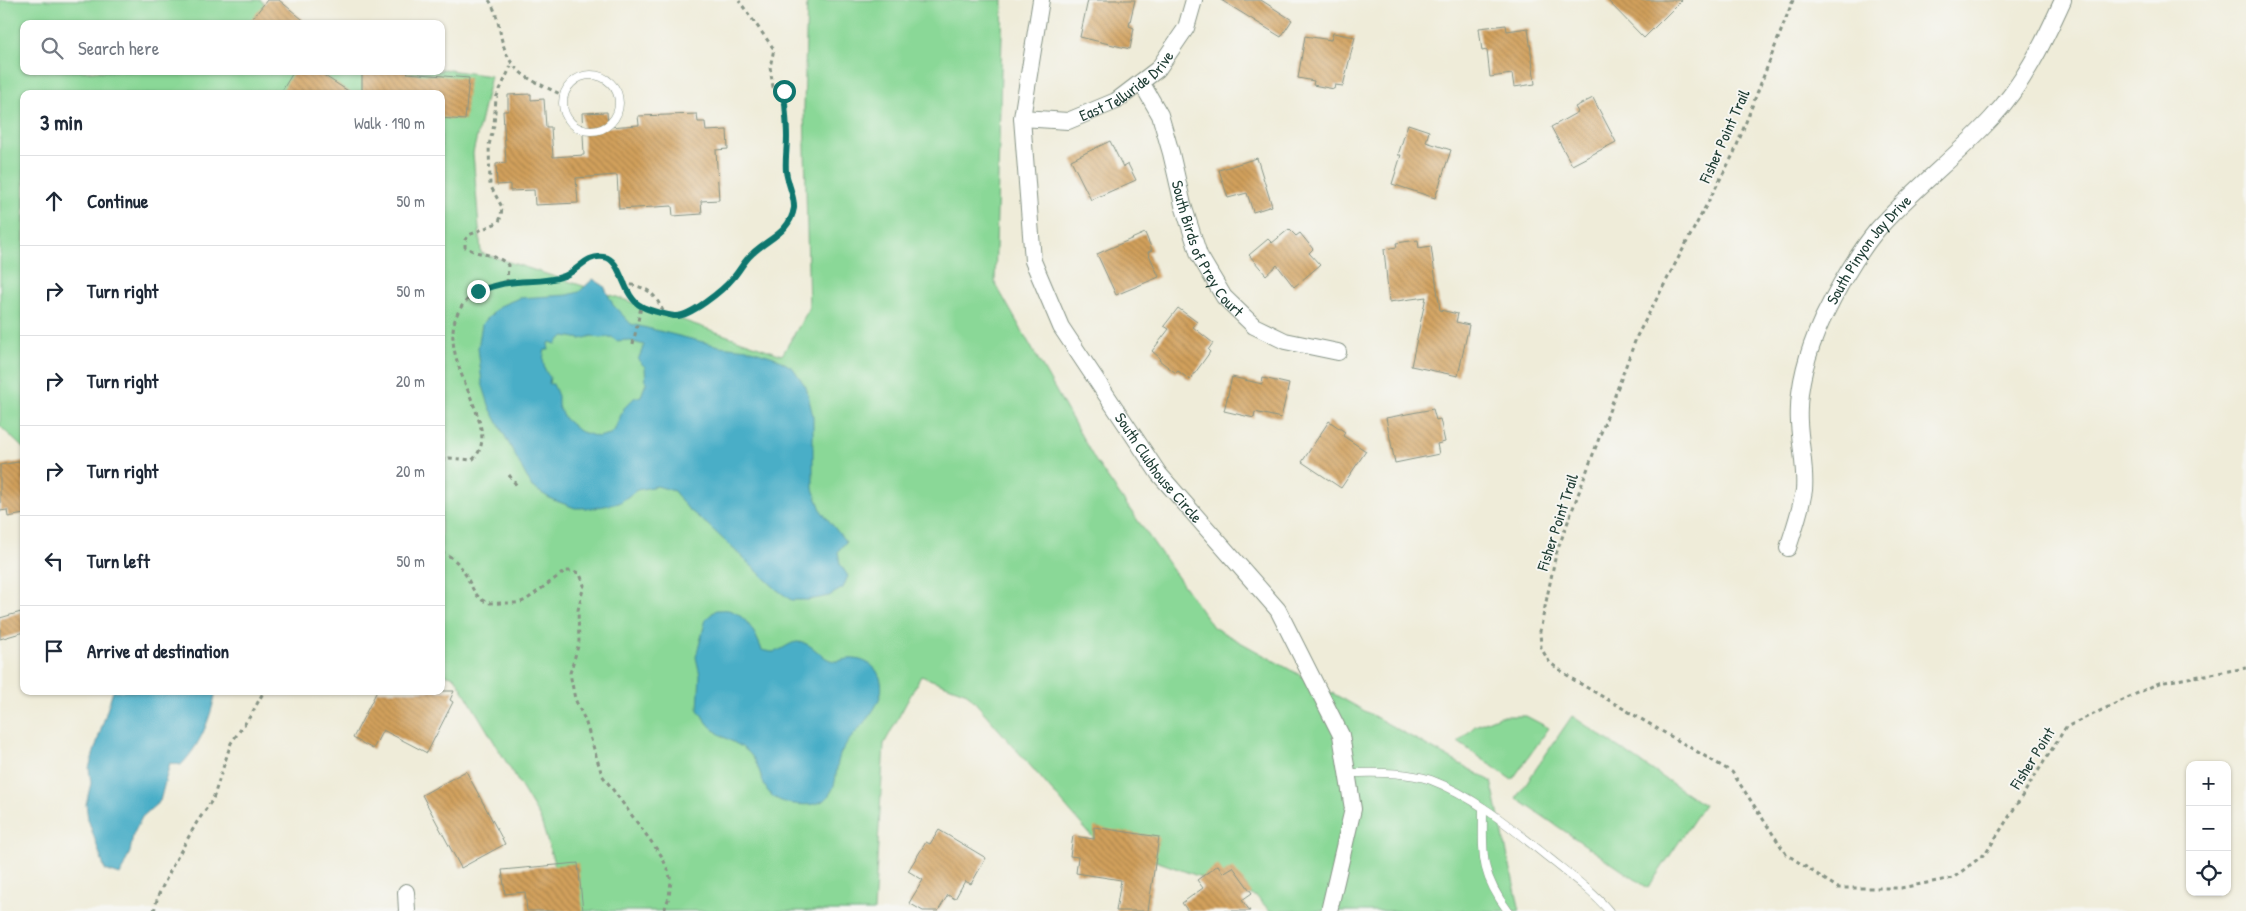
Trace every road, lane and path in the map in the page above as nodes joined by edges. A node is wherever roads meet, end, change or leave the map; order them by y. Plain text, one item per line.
1 (489, 0) edge
2 (739, 0) edge
3 (1041, 0) edge
4 (1194, 0) edge
5 (1793, 0) edge
6 (2063, 0) edge
7 (511, 66) junction
8 (1141, 82) junction
9 (564, 96) junction
10 (1022, 118) junction
11 (507, 283) junction
12 (623, 283) junction
13 (641, 306) junction
14 (665, 313) junction
15 (633, 344) dead end
16 (1338, 352) dead end
17 (445, 459) edge
18 (509, 475) dead end
19 (517, 486) dead end
20 (1788, 548) dead end
21 (445, 554) edge
22 (2246, 668) edge
23 (262, 695) edge
24 (1347, 773) junction
25 (1482, 808) junction
26 (1953, 878) joint
27 (406, 892) dead end
28 (154, 911) edge
29 (407, 911) edge
30 (664, 911) edge
31 (1329, 911) edge
32 (1508, 911) edge
33 (1609, 911) edge

1 - 7 path
2 - 14 path
3 - 10 street, South Clubhouse Circle
4 - 8 street, East Telluride Drive
5 - 26 path, Fisher Point Trail
6 - 20 street, South Pinyon Jay Drive
7 - 9 path
7 - 11 path
8 - 10 street, East Telluride Drive
8 - 16 street, South Birds of Prey Court
9 - 9 lane
10 - 24 street, South Clubhouse Circle
11 - 12 path
11 - 17 path
12 - 13 path
12 - 14 path
13 - 14 path
13 - 15 path
18 - 19 path
21 - 30 path
22 - 26 path, Fisher Point
23 - 28 path
24 - 25 lane
24 - 31 street, South Clubhouse Circle
25 - 32 lane
25 - 33 lane
27 - 29 street

